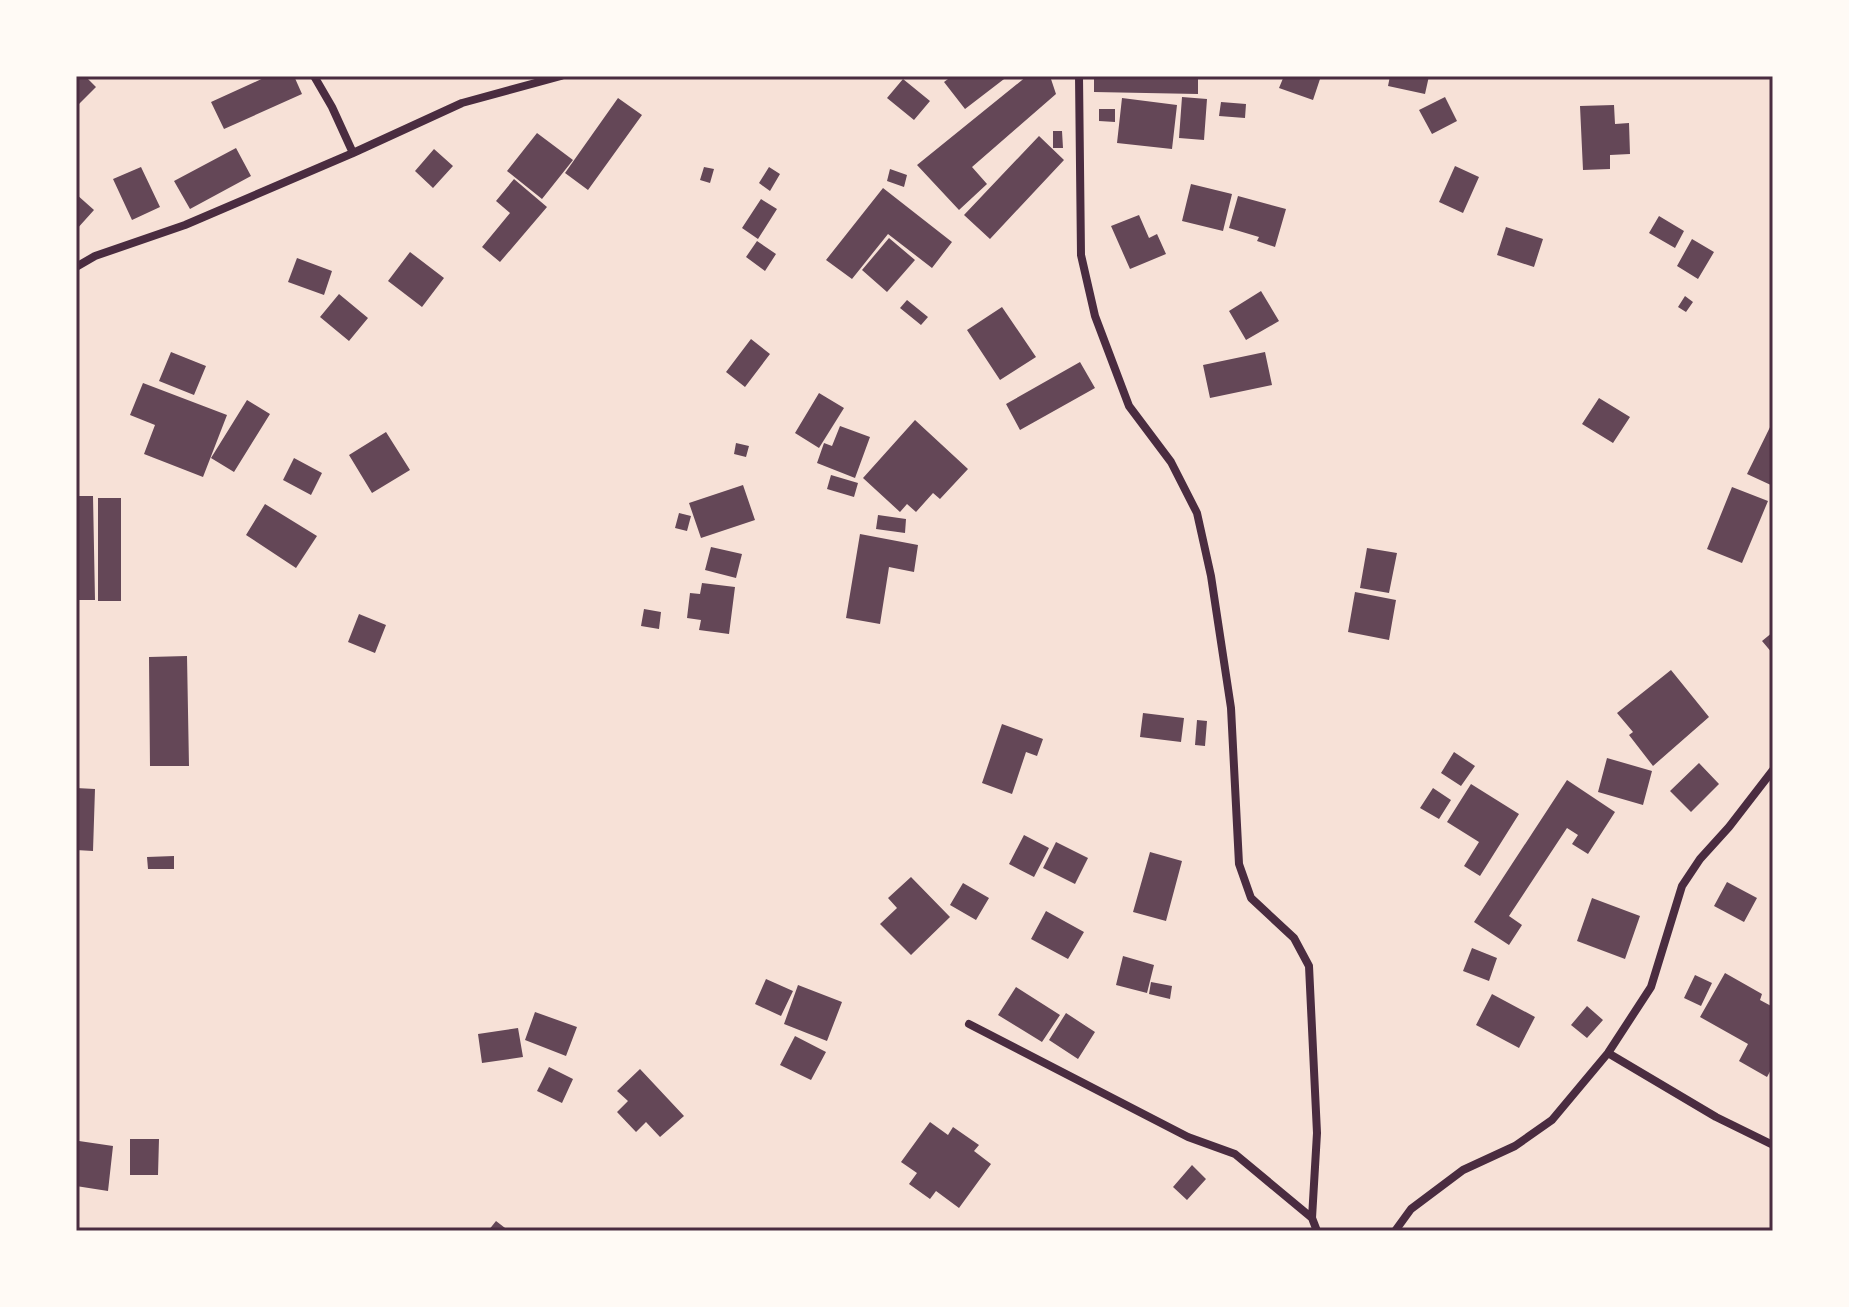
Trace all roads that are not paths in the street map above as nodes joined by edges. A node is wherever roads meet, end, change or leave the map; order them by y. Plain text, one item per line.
1 (314, 76) edge
2 (561, 76) edge
3 (1079, 76) edge
4 (353, 153) junction
5 (76, 267) edge
6 (1773, 770) edge
7 (969, 1024) dead end
8 (1608, 1053) junction
9 (1773, 1145) edge
10 (1312, 1218) junction
11 (1317, 1231) edge
12 (1395, 1231) edge

1 - 4 street
2 - 4 street
3 - 10 street
4 - 5 street
6 - 8 street
7 - 10 street
8 - 9 street
8 - 12 street
10 - 11 street

